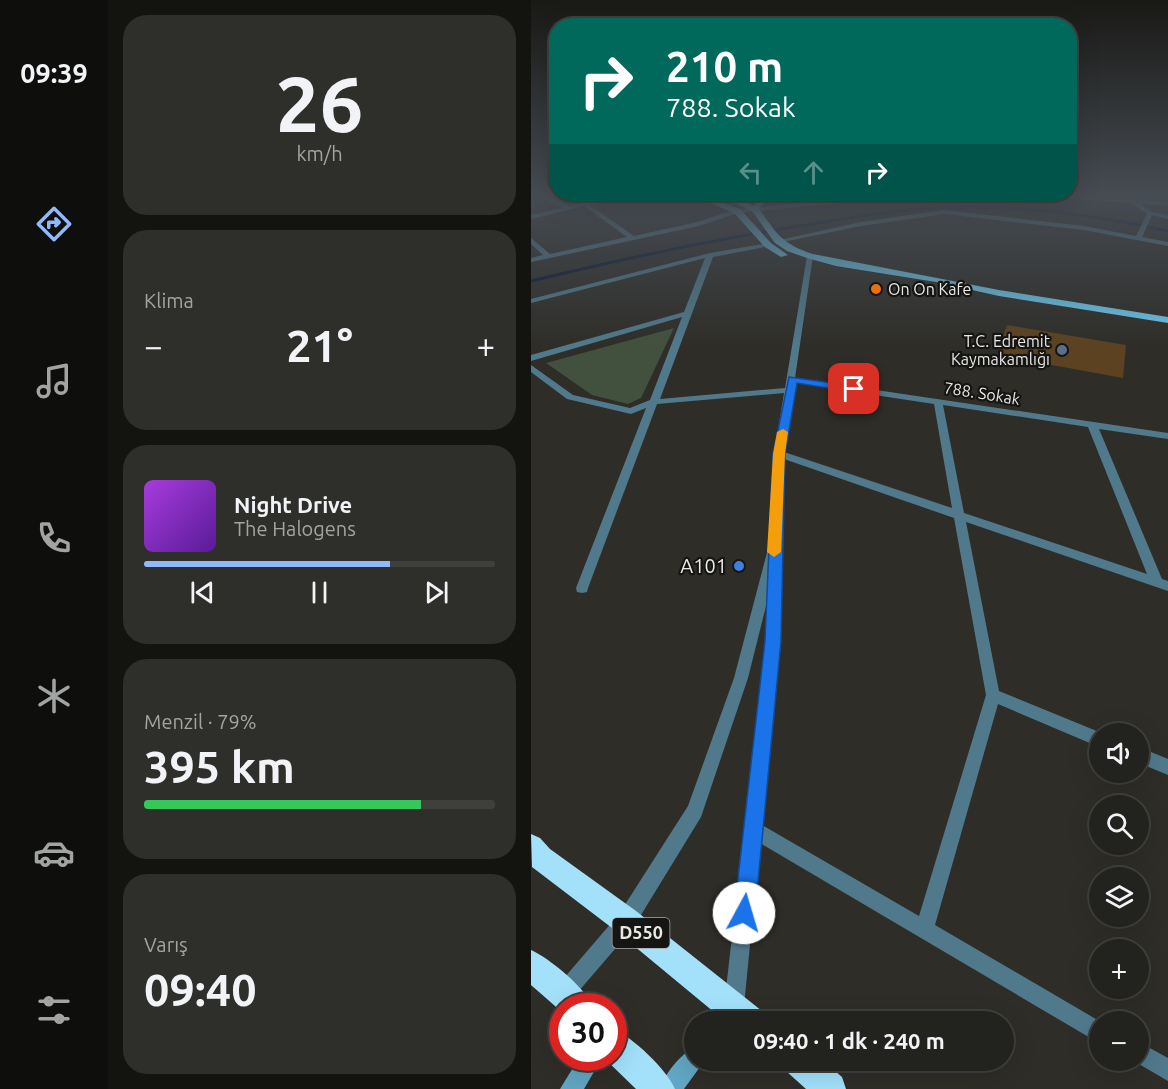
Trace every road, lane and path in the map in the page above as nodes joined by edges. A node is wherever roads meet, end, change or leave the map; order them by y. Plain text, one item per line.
1 (538, 247) edge
2 (594, 247) edge
3 (748, 247) edge
4 (775, 247) edge
5 (787, 247) edge
6 (710, 255) junction
7 (548, 256) junction
8 (531, 260) edge
9 (808, 261) junction
10 (531, 301) edge
11 (688, 313) junction
12 (1168, 320) edge
13 (531, 358) edge
14 (531, 368) edge
15 (791, 385) junction
16 (653, 402) junction
17 (937, 402) junction
18 (1092, 425) junction
19 (1168, 436) edge
20 (779, 454) junction
21 (960, 516) junction
22 (774, 545) junction
23 (1163, 584) edge
24 (582, 588) dead end
25 (993, 695) junction
26 (1089, 735) edge
27 (1149, 759) edge
28 (1168, 767) edge
29 (753, 829) junction
30 (531, 847) edge
31 (626, 921) junction
32 (924, 929) junction
33 (531, 965) edge
34 (563, 993) edge
35 (576, 993) edge
36 (729, 1011) edge
37 (737, 1011) edge
38 (1089, 1026) edge
39 (627, 1058) edge
40 (1149, 1059) edge
41 (1168, 1070) edge
42 (583, 1071) edge
43 (685, 1071) edge
44 (810, 1071) edge
45 (571, 1089) edge
46 (659, 1089) edge
47 (670, 1089) edge
48 (830, 1089) edge

1 - 7 street
2 - 7 street
3 - 6 street
4 - 9 main road
5 - 9 main road
6 - 10 street
6 - 11 street
7 - 8 street
9 - 12 main road
9 - 15 street
11 - 13 street
11 - 16 street
14 - 16 street, 788. Sokak
15 - 16 street, 788. Sokak
15 - 17 street, 788. Sokak
15 - 20 street
16 - 24 street
17 - 18 street, 788. Sokak
17 - 21 street
18 - 19 street, 788. Sokak
18 - 23 street
20 - 21 street
20 - 22 street
21 - 23 street
21 - 25 street
22 - 29 street
22 - 31 street
25 - 26 street
25 - 32 street
27 - 28 street
29 - 32 street
29 - 37 street
30 - 31 highway, D550
31 - 35 street
31 - 36 highway, D550
32 - 38 street
33 - 34 highway
39 - 46 highway
40 - 41 street
42 - 45 street
43 - 47 street
44 - 48 highway

